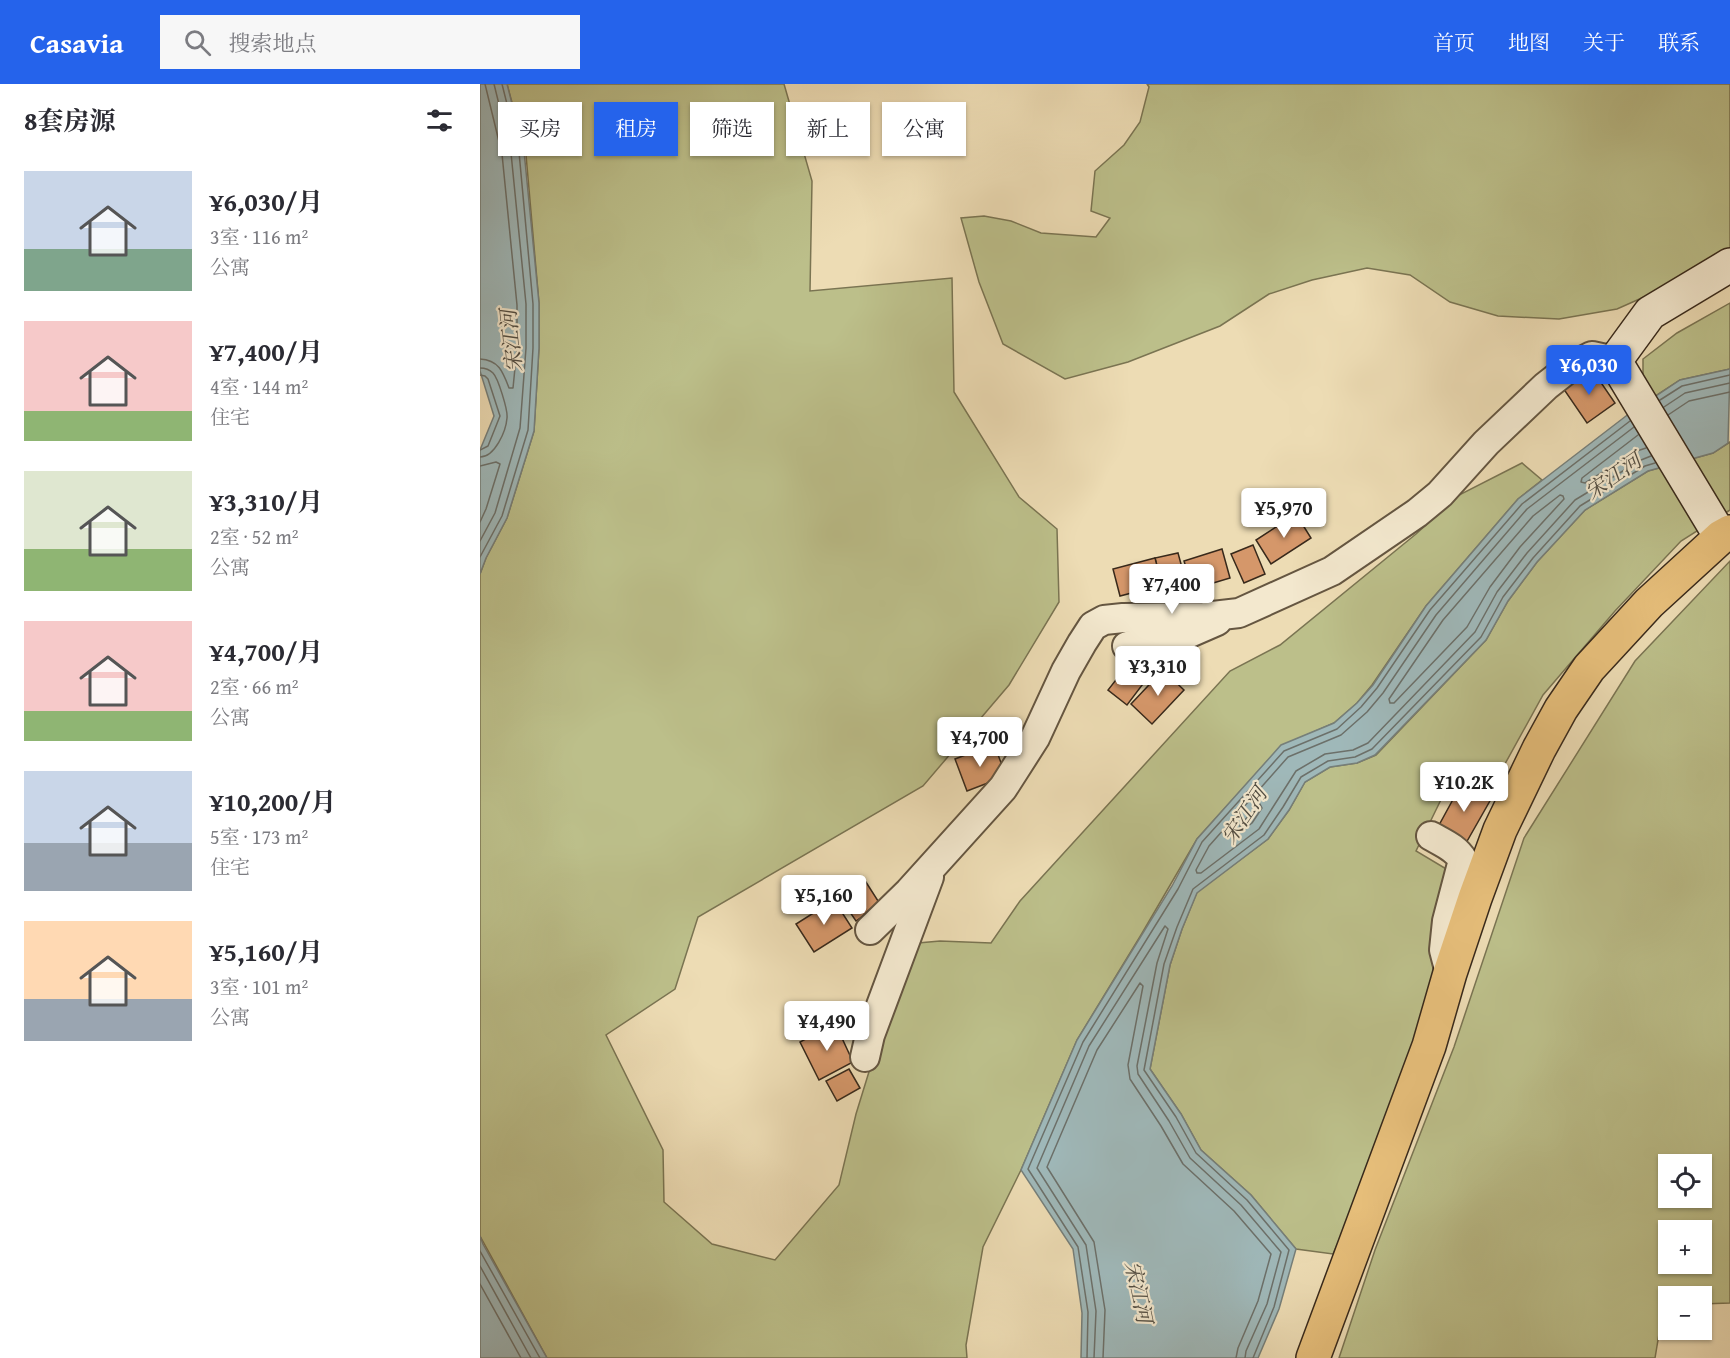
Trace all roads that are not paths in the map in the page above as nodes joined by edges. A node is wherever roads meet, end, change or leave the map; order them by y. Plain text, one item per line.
1 (1730, 265) edge
2 (1615, 361) junction
3 (1726, 534) edge
4 (1232, 614) junction
5 (1127, 646) dead end
6 (1431, 836) dead end
7 (933, 864) junction
8 (870, 930) dead end
9 (1450, 973) junction
10 (865, 1057) dead end
11 (1313, 1358) edge

1 - 2 street
2 - 3 street
2 - 4 street
3 - 9 highway
4 - 5 street
4 - 7 street
6 - 9 street
7 - 8 street
7 - 10 street
9 - 11 highway

